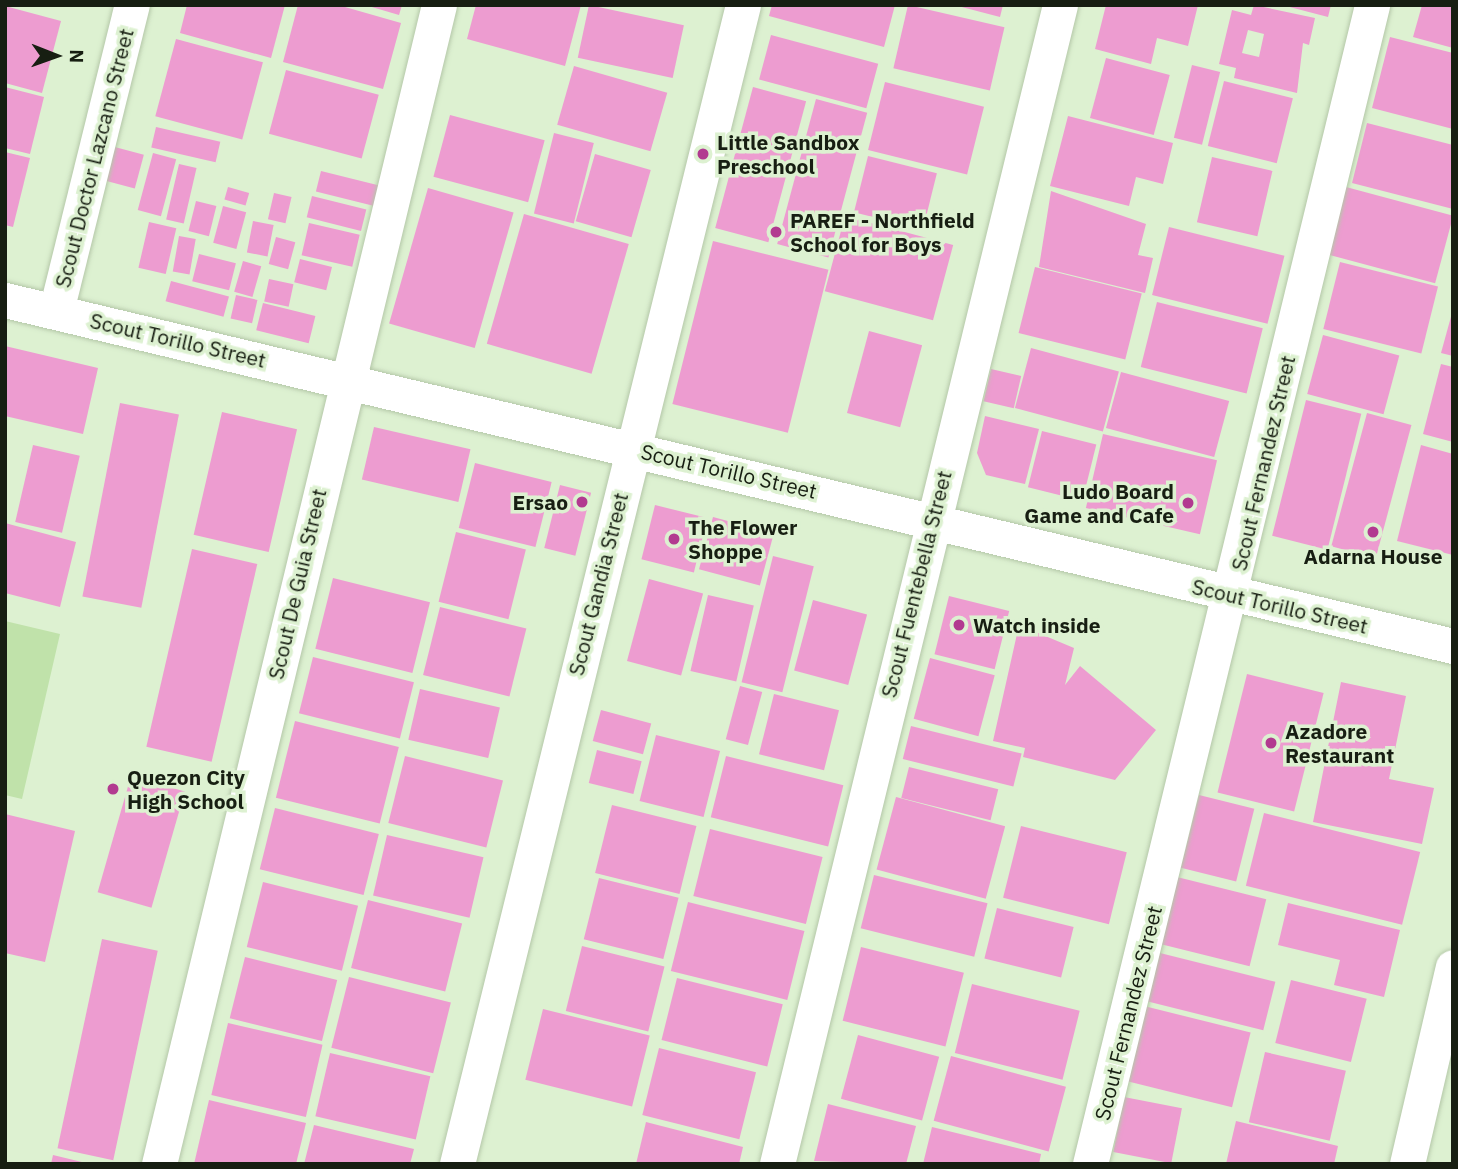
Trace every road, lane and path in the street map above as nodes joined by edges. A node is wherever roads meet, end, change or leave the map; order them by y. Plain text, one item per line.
1 (132, 5) edge
2 (439, 5) edge
3 (743, 5) edge
4 (1060, 5) edge
5 (1372, 5) edge
6 (5, 300) edge
7 (56, 311) junction
8 (346, 379) junction
9 (631, 448) junction
10 (930, 519) junction
11 (1231, 595) junction
12 (1453, 646) edge
13 (1453, 967) edge
14 (159, 1164) edge
15 (457, 1164) edge
16 (777, 1164) edge
17 (1090, 1164) edge
18 (1407, 1164) edge

1 - 7 street, Scout Doctor Lazcano Street
2 - 8 street, Scout De Guia Street
3 - 9 street, Scout Gandia Street
4 - 10 street, Scout Fuentebella Street
5 - 11 street, Scout Fernandez Street
6 - 7 street, Scout Torillo Street
7 - 8 street, Scout Torillo Street
8 - 9 street, Scout Torillo Street
8 - 14 street, Scout De Guia Street
9 - 10 street, Scout Torillo Street
9 - 15 street, Scout Gandia Street
10 - 11 street, Scout Torillo Street
10 - 16 street, Scout Fuentebella Street
11 - 12 street, Scout Torillo Street
11 - 17 street, Scout Fernandez Street
13 - 18 street

